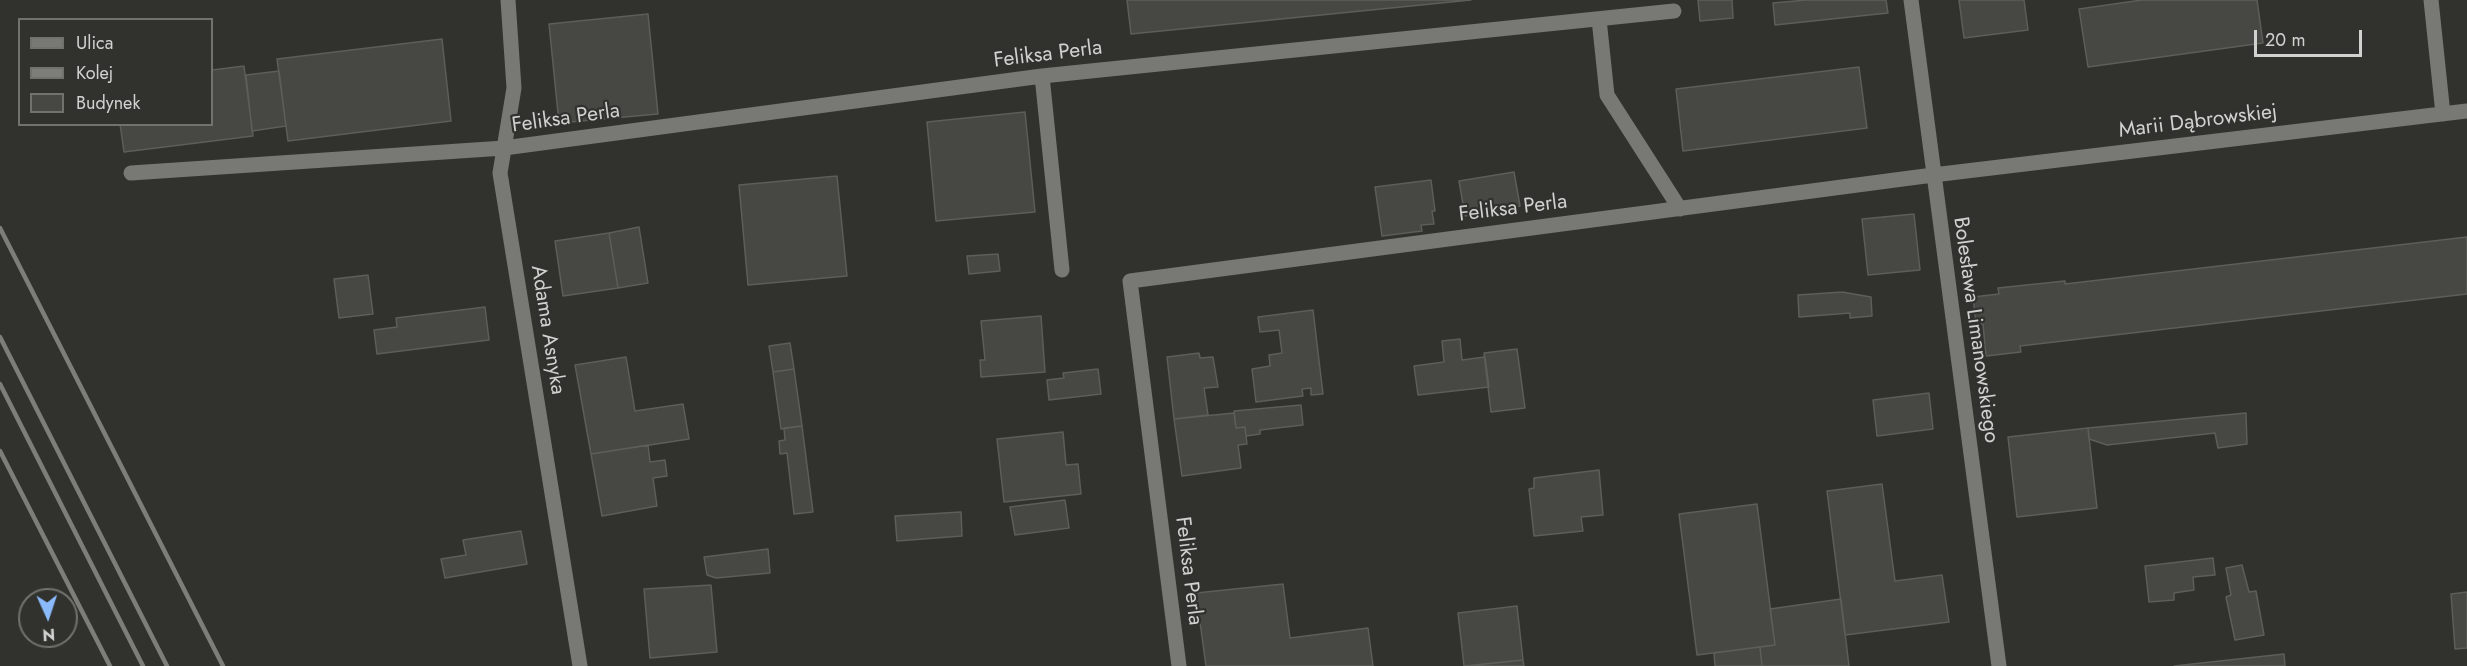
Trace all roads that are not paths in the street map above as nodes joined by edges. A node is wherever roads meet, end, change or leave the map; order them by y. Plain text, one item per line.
1 (508, 0) edge
2 (1911, 0) edge
3 (2432, 0) edge
4 (1674, 11) dead end
5 (1599, 19) junction
6 (1042, 76) junction
7 (2467, 111) edge
8 (2443, 114) junction
9 (504, 148) junction
10 (131, 173) dead end
11 (1933, 175) junction
12 (1680, 209) junction
13 (1062, 270) dead end
14 (580, 666) edge
15 (1179, 666) edge
16 (1999, 666) edge

1 - 9 street, Adama Asnyka
2 - 11 street, Bolesława Limanowskiego
3 - 8 street
4 - 5 street, Feliksa Perla
5 - 6 street, Feliksa Perla
5 - 12 street
6 - 9 street, Feliksa Perla
6 - 13 street
7 - 8 street, Marii Dąbrowskiej
8 - 11 street, Marii Dąbrowskiej
9 - 10 street, Feliksa Perla
9 - 14 street, Adama Asnyka
11 - 12 street, Feliksa Perla
11 - 16 street, Bolesława Limanowskiego
12 - 15 street, Feliksa Perla

